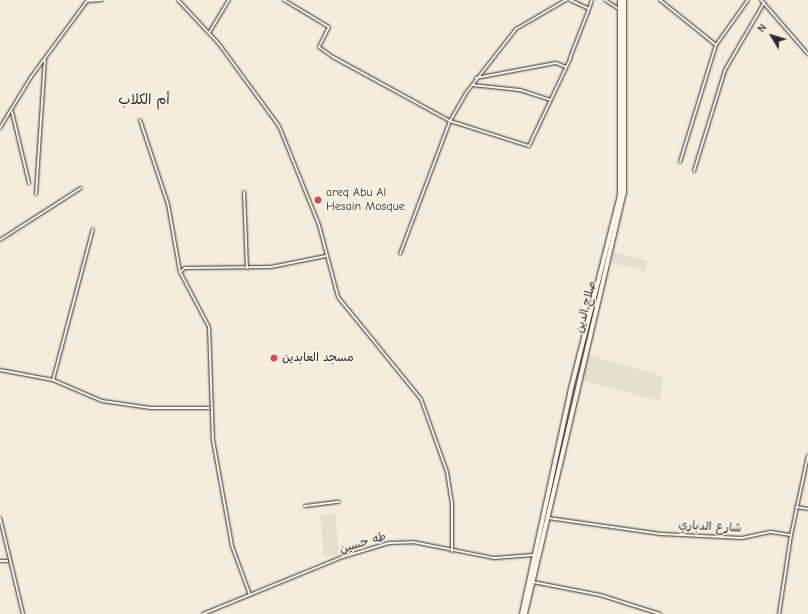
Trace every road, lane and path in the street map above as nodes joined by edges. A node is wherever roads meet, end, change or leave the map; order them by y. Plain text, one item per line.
1 (102, 0) edge
2 (178, 0) edge
3 (229, 0) edge
4 (284, 0) edge
5 (566, 0) edge
6 (570, 0) edge
7 (592, 0) edge
8 (605, 0) edge
9 (620, 0) edge
10 (624, 0) edge
11 (660, 0) edge
12 (748, 0) edge
13 (762, 1) edge
14 (589, 9) junction
15 (619, 9) dead end
16 (209, 33) junction
17 (716, 45) junction
18 (808, 54) edge
19 (45, 60) junction
20 (566, 67) junction
21 (476, 78) junction
22 (621, 81) junction
23 (625, 81) junction
24 (472, 85) junction
25 (550, 100) junction
26 (12, 112) junction
27 (140, 120) dead end
28 (450, 121) junction
29 (0, 128) edge
30 (680, 162) dead end
31 (694, 171) dead end
32 (29, 183) dead end
33 (81, 188) dead end
34 (244, 192) dead end
35 (36, 194) dead end
36 (93, 229) dead end
37 (0, 240) edge
38 (400, 254) dead end
39 (326, 256) junction
40 (247, 268) junction
41 (180, 272) junction
42 (0, 370) edge
43 (53, 380) junction
44 (209, 408) junction
45 (808, 456) edge
46 (558, 467) junction
47 (339, 502) dead end
48 (305, 506) dead end
49 (796, 507) junction
50 (808, 509) edge
51 (0, 518) edge
52 (548, 518) junction
53 (791, 535) junction
54 (452, 551) junction
55 (536, 556) junction
56 (0, 561) edge
57 (8, 561) junction
58 (533, 582) junction
59 (250, 595) junction
60 (23, 614) edge
61 (203, 614) edge
62 (524, 614) edge
63 (660, 614) edge
64 (779, 614) edge

1 - 19 street
2 - 16 street
3 - 16 street
4 - 28 street
5 - 21 street
6 - 14 street
7 - 14 street
8 - 15 street
9 - 22 highway, صلاح الدين
10 - 23 highway, صلاح الدين
11 - 17 street
12 - 17 street
13 - 18 street
13 - 31 street
14 - 20 street
16 - 39 street
17 - 30 street
19 - 26 street
19 - 35 street
20 - 21 street
20 - 25 street
21 - 24 street
22 - 23 highway
22 - 46 highway, صلاح الدين
23 - 46 highway, صلاح الدين
24 - 25 street
24 - 28 street
25 - 28 street
26 - 29 street
26 - 32 street
27 - 41 street
28 - 38 street
33 - 37 street
34 - 40 street
36 - 43 street
39 - 40 street
39 - 54 street
40 - 41 street
41 - 44 street
42 - 43 street
43 - 44 street
44 - 59 street
45 - 49 street
46 - 52 highway, صلاح الدين
46 - 55 highway, صلاح الدين
47 - 48 street
49 - 50 street
49 - 53 street
51 - 57 street
52 - 53 street, شارع الدباري
52 - 58 highway, صلاح الدين
53 - 64 street
54 - 55 street, طه حسين
54 - 59 street, طه حسين
55 - 62 highway, صلاح الدين
56 - 57 street
57 - 60 street
58 - 62 highway, صلاح الدين
58 - 63 street
59 - 61 street, طه حسين

